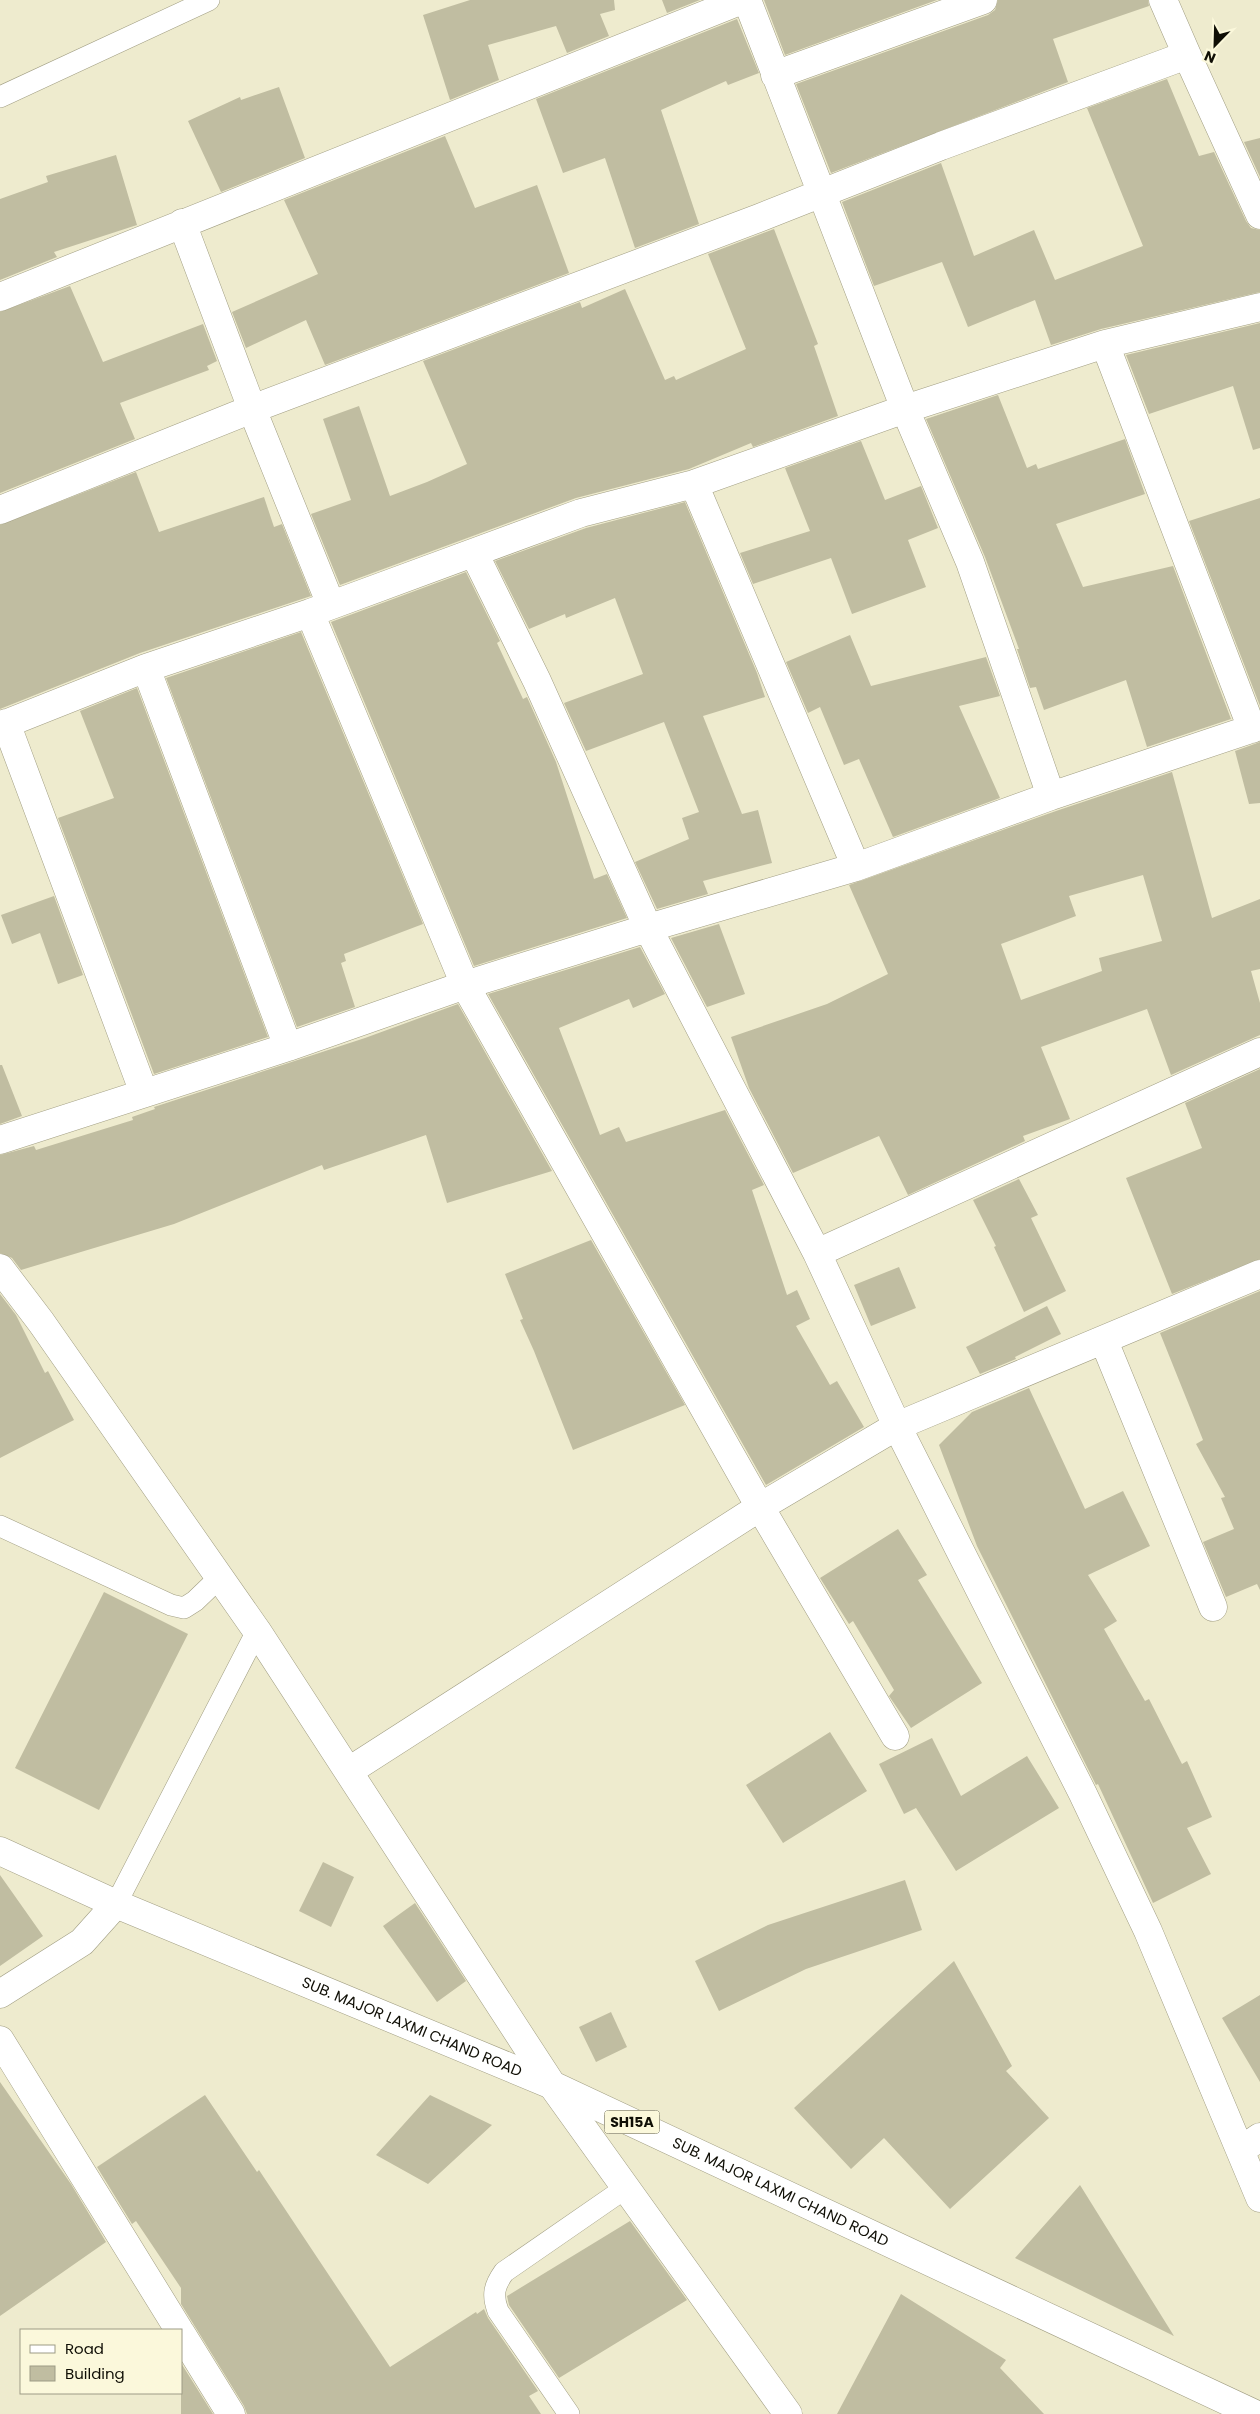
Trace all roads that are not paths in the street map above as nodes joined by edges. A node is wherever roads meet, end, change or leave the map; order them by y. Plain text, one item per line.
1 (209, 0) edge
2 (742, 0) edge
3 (746, 0) edge
4 (983, 0) edge
5 (1163, 0) edge
6 (1188, 55) junction
7 (775, 75) junction
8 (0, 97) edge
9 (820, 194) junction
10 (1260, 215) edge
11 (182, 223) junction
12 (0, 296) edge
13 (1260, 307) edge
14 (1105, 344) junction
15 (252, 408) junction
16 (906, 409) junction
17 (694, 484) junction
18 (0, 510) edge
19 (474, 553) junction
20 (321, 609) junction
21 (146, 668) junction
22 (3, 725) edge
23 (1256, 728) edge
24 (1051, 796) junction
25 (856, 867) junction
26 (648, 928) junction
27 (465, 985) junction
28 (288, 1047) junction
29 (1260, 1052) edge
30 (144, 1093) junction
31 (0, 1140) edge
32 (817, 1253) junction
33 (0, 1268) edge
34 (1260, 1274) edge
35 (1104, 1341) junction
36 (897, 1426) junction
37 (760, 1507) junction
38 (0, 1526) edge
39 (220, 1577) junction
40 (1213, 1607) dead end
41 (258, 1631) junction
42 (895, 1736) dead end
43 (348, 1771) junction
44 (0, 1851) edge
45 (116, 1904) junction
46 (0, 1994) edge
47 (0, 2040) edge
48 (552, 2085) junction
49 (1250, 2143) edge
50 (627, 2187) junction
51 (1260, 2198) edge
52 (178, 2329) edge
53 (182, 2336) edge
54 (231, 2414) edge
55 (569, 2414) edge
56 (788, 2414) edge
57 (1255, 2414) edge

1 - 8 lane
2 - 11 street
3 - 7 street
4 - 7 street
5 - 6 street
6 - 9 street
6 - 10 street
7 - 9 street
9 - 15 street
9 - 16 street
11 - 12 street
11 - 15 street
13 - 14 street
14 - 16 street
14 - 23 street
15 - 18 street
15 - 20 street
16 - 17 street
16 - 24 street
17 - 19 street
17 - 25 street
19 - 20 street
19 - 26 street
20 - 21 street
20 - 27 street
21 - 22 street
21 - 28 street
22 - 30 street
23 - 24 street
24 - 25 street
25 - 26 street
26 - 27 street
26 - 32 street
27 - 28 street
27 - 37 street
28 - 30 street
29 - 32 street
30 - 31 street
32 - 36 street
33 - 39 street
34 - 35 street
35 - 36 street
35 - 40 street
36 - 37 street
36 - 49 street
37 - 42 street
37 - 43 street
38 - 39 lane
39 - 41 street
41 - 43 street
41 - 45 lane
43 - 48 street
44 - 45 street, SUB. MAJOR LAXMI CHAND ROAD / SH15A
45 - 46 street
45 - 48 street, SUB. MAJOR LAXMI CHAND ROAD / SH15A
47 - 52 street
48 - 50 street
48 - 57 street, SUB. MAJOR LAXMI CHAND ROAD / SH15A
49 - 51 street
50 - 55 lane
50 - 56 street
53 - 54 street

